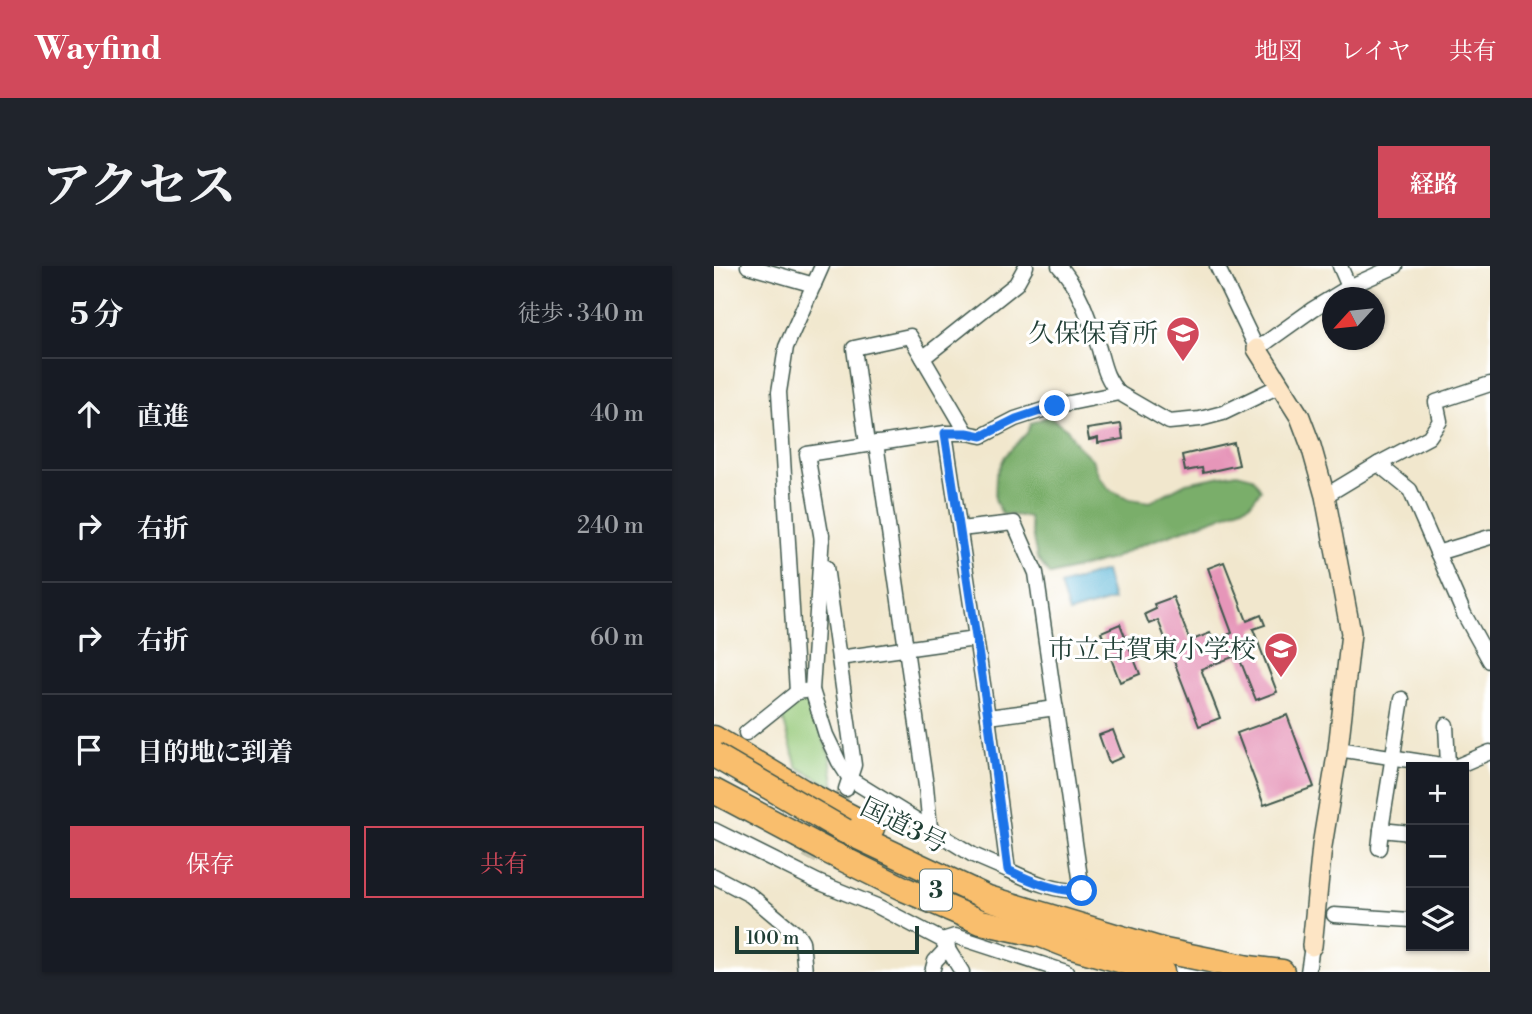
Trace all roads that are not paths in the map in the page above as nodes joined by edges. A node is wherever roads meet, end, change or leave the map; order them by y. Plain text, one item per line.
1 (748, 266) edge
2 (822, 266) edge
3 (1026, 266) edge
4 (1059, 266) edge
5 (1217, 266) edge
6 (1340, 266) edge
7 (1396, 266) edge
8 (814, 285) junction
9 (1349, 287) joint
10 (1322, 304) edge
11 (1257, 349) junction
12 (923, 358) junction
13 (1490, 384) edge
14 (1281, 385) junction
15 (1119, 393) junction
16 (945, 433) junction
17 (967, 433) junction
18 (871, 444) junction
19 (1378, 464) junction
20 (1325, 496) junction
21 (960, 529) junction
22 (822, 534) junction
23 (1490, 537) edge
24 (1437, 552) junction
25 (975, 639) junction
26 (906, 649) junction
27 (839, 658) junction
28 (1490, 662) edge
29 (812, 690) junction
30 (797, 692) junction
31 (1402, 698) dead end
32 (1056, 708) junction
33 (988, 716) junction
34 (1446, 725) dead end
35 (746, 733) dead end
36 (714, 738) edge
37 (1338, 749) junction
38 (1490, 752) edge
39 (714, 755) edge
40 (1392, 757) junction
41 (1427, 762) edge
42 (1448, 762) edge
43 (1465, 762) edge
44 (714, 771) edge
45 (714, 784) edge
46 (848, 784) junction
47 (714, 792) edge
48 (930, 828) junction
49 (714, 830) edge
50 (1381, 830) junction
51 (1406, 832) edge
52 (841, 836) junction
53 (800, 837) junction
54 (1379, 848) dead end
55 (1008, 870) junction
56 (714, 876) edge
57 (1334, 915) dead end
58 (1406, 920) edge
59 (1040, 924) junction
60 (945, 944) junction
61 (1312, 946) joint
62 (805, 972) edge
63 (932, 972) edge
64 (961, 972) edge
65 (1066, 972) edge
66 (1162, 972) edge
67 (1282, 972) edge
68 (1308, 972) edge

1 - 8 street
2 - 8 street
3 - 12 street
4 - 15 street
5 - 11 street
6 - 9 street
7 - 9 street
8 - 30 street
10 - 11 street
11 - 14 street
12 - 17 street
12 - 18 street
13 - 19 street
14 - 15 street
14 - 20 street
15 - 17 street
16 - 17 street
16 - 18 street
16 - 21 street
18 - 22 street
18 - 26 street
19 - 20 street
19 - 24 street
20 - 37 street
21 - 25 street
21 - 32 street
22 - 27 street
22 - 29 street
23 - 24 street
24 - 28 street
25 - 26 street
25 - 33 street
26 - 27 street
26 - 48 street
27 - 46 street
29 - 30 street
29 - 46 street
30 - 35 street
31 - 40 street
32 - 33 street
32 - 55 street
33 - 55 street
34 - 42 street
36 - 59 highway
37 - 40 street
37 - 61 street
38 - 43 street
39 - 52 highway, 国道3号 / 3, bridge
40 - 41 street
40 - 50 street
44 - 52 highway, 国道3号 / 3
45 - 53 highway
46 - 48 street
47 - 53 highway
48 - 55 street
49 - 60 street
50 - 51 street
50 - 54 street
52 - 59 highway, 国道3号 / 3
53 - 59 highway
56 - 62 street
57 - 58 street
59 - 66 highway, 国道3号 / 3
59 - 67 highway, 国道3号 / 3
60 - 63 street
60 - 64 street
60 - 65 street
61 - 68 street

